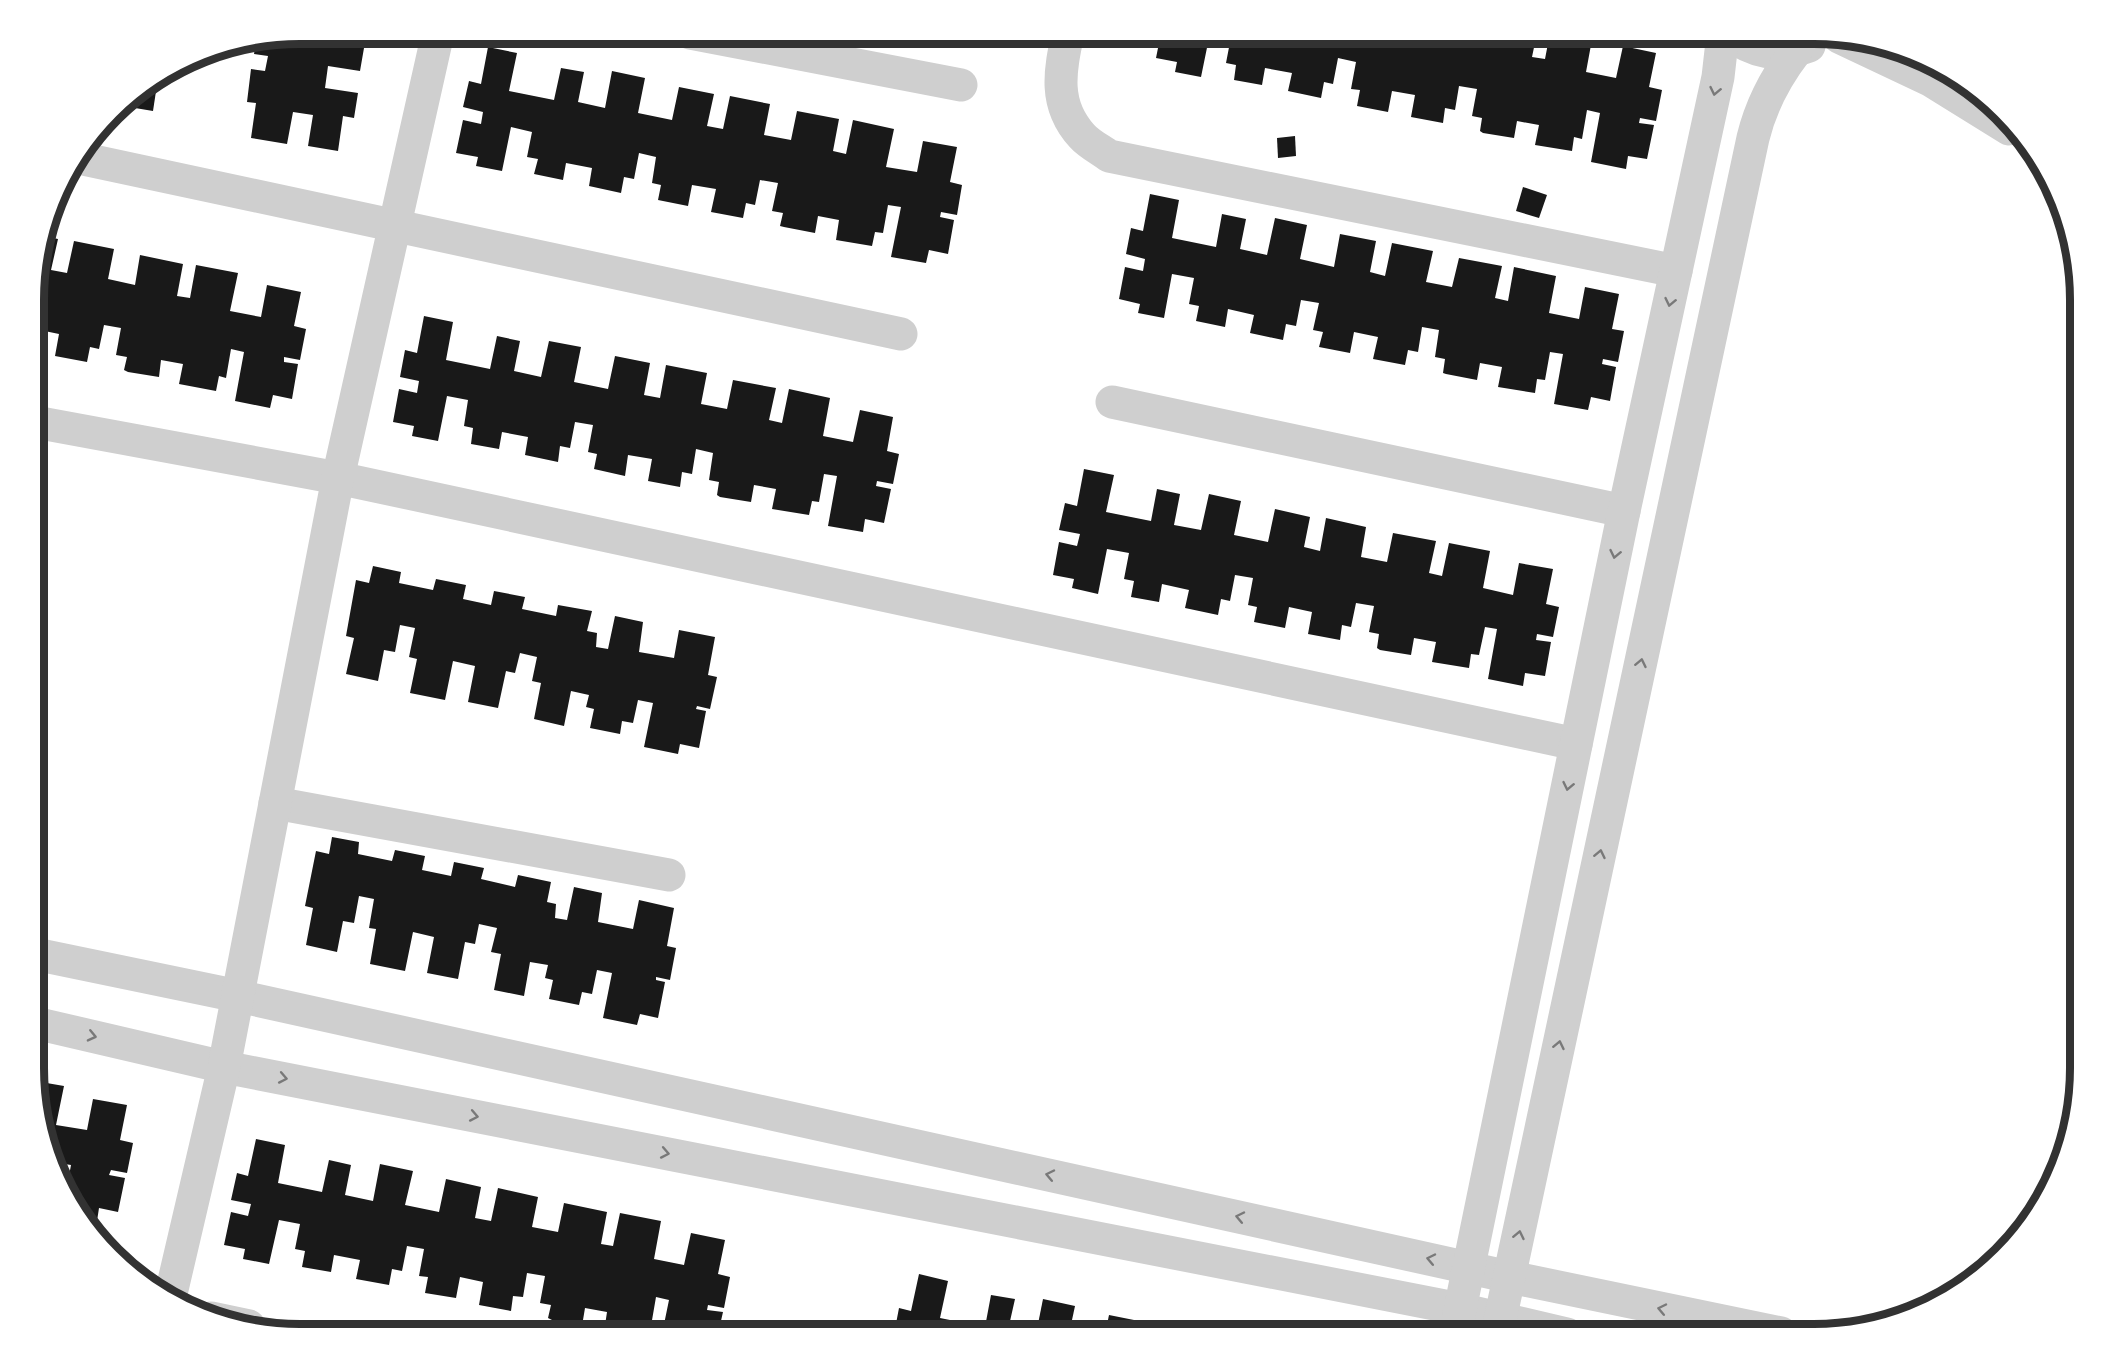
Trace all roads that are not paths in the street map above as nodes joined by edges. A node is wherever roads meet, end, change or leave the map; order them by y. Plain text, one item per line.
1 (436, 44) edge
2 (748, 44) edge
3 (1066, 44) edge
4 (1723, 44) edge
5 (1741, 44) edge
6 (1813, 44) edge
7 (1862, 48) edge
8 (1796, 51) junction
9 (962, 85) dead end
10 (1999, 123) edge
11 (86, 159) edge
12 (395, 225) junction
13 (1676, 271) junction
14 (901, 334) dead end
15 (1112, 402) dead end
16 (44, 424) edge
17 (338, 478) junction
18 (1624, 511) junction
19 (1576, 744) junction
20 (275, 803) junction
21 (669, 875) dead end
22 (44, 956) edge
23 (238, 996) junction
24 (44, 1025) edge
25 (224, 1067) junction
26 (1469, 1268) junction
27 (1510, 1277) junction
28 (172, 1290) edge
29 (1457, 1321) edge
30 (1478, 1324) edge
31 (1500, 1324) edge
32 (1733, 1324) edge

1 - 12 street
2 - 9 street
3 - 13 street
4 -> 13 street
5 - 8 street
6 - 8 street
7 - 10 street
27 -> 8 street
11 - 12 street
12 - 14 street
12 - 17 street
13 -> 18 street
15 - 18 street
16 - 17 street
17 - 19 street
17 - 20 street
18 -> 19 street
19 -> 26 street
20 - 21 street
20 - 23 street
22 - 23 street
23 - 25 street
26 -> 23 street
24 -> 25 street
25 - 28 street
25 -> 29 street
26 - 27 street
26 - 29 street
27 - 31 street
32 -> 27 street
29 - 30 street

